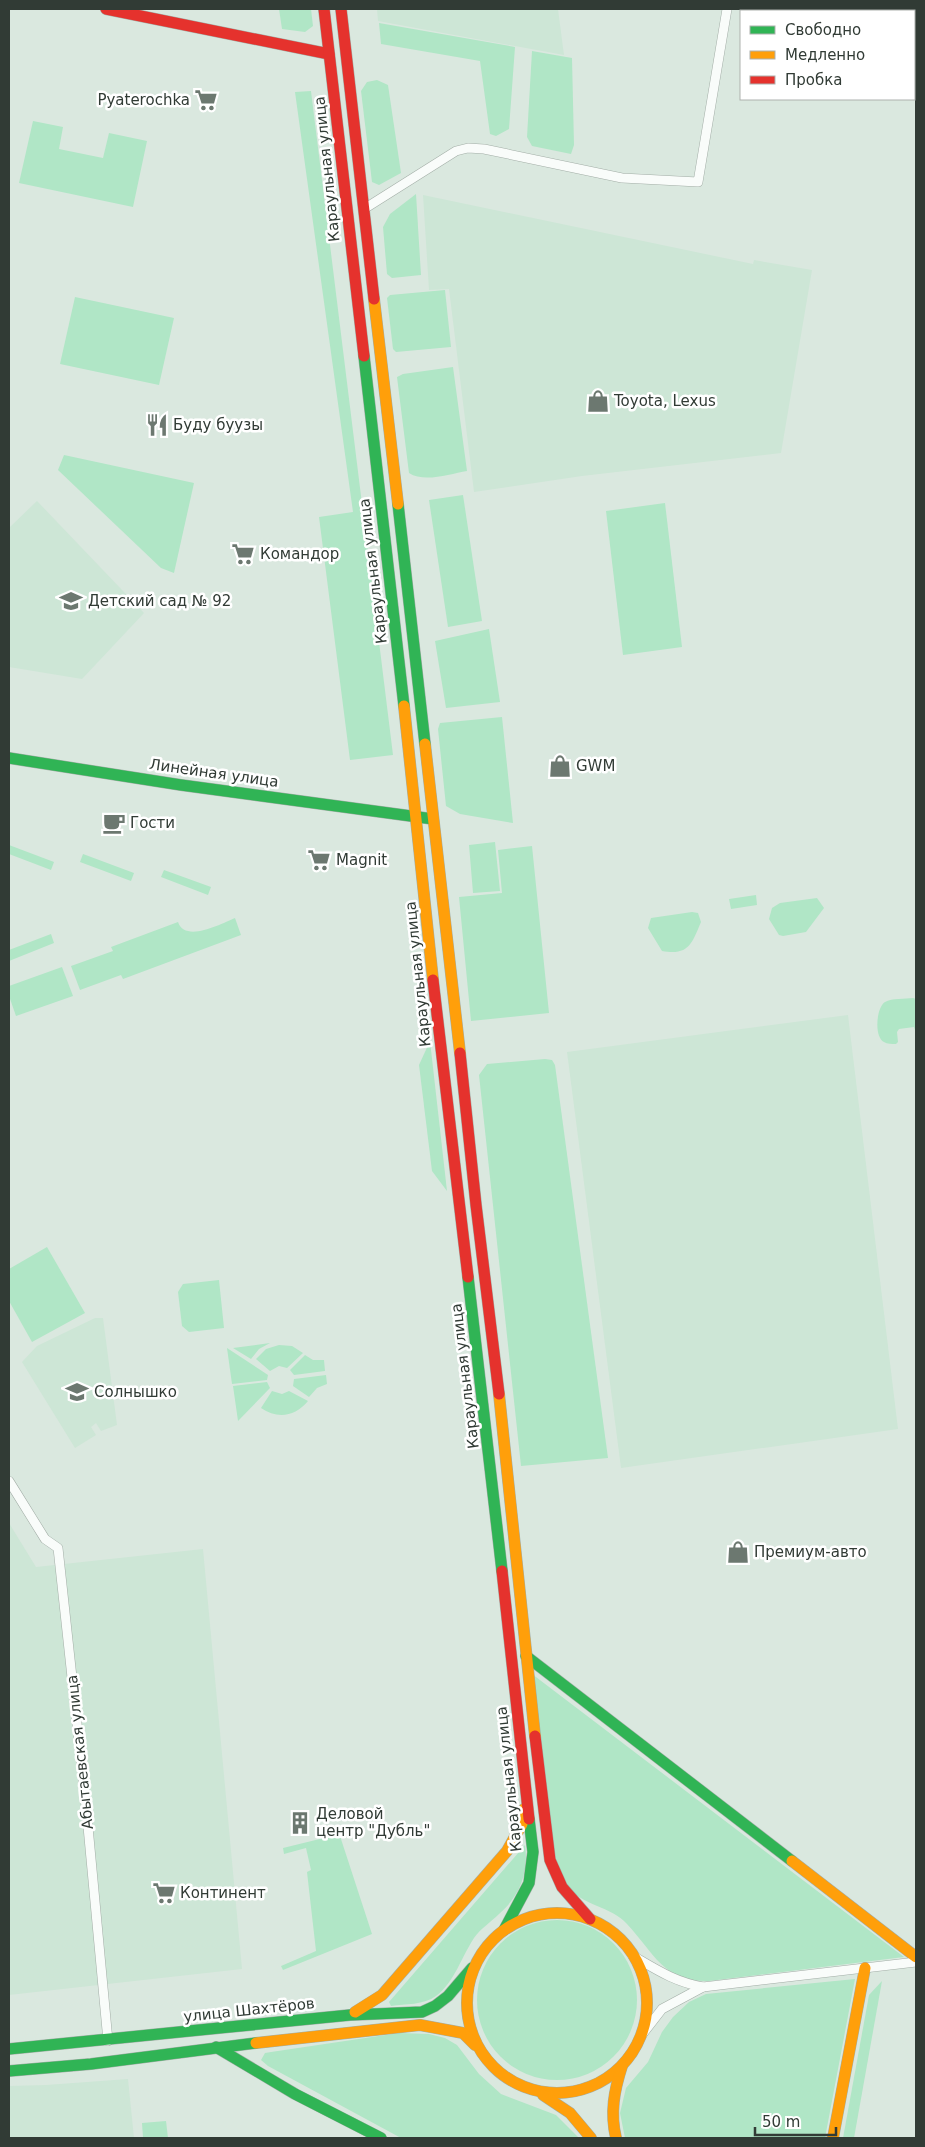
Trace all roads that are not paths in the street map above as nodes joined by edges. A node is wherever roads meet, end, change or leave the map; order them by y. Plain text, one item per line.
1 (106, 9) edge
2 (324, 9) edge
3 (340, 9) edge
4 (727, 9) edge
5 (345, 53) junction
6 (329, 54) junction
7 (364, 209) junction
8 (9, 758) edge
9 (416, 818) junction
10 (432, 819) junction
11 (9, 1481) edge
12 (526, 1656) junction
13 (525, 1790) junction
14 (590, 1919) junction
15 (504, 1930) junction
16 (634, 1956) junction
17 (916, 1958) edge
18 (916, 1962) edge
19 (474, 1965) junction
20 (866, 1968) junction
21 (703, 1987) junction
22 (350, 2015) junction
23 (641, 2036) junction
24 (108, 2041) junction
25 (216, 2047) junction
26 (477, 2047) junction
27 (9, 2049) edge
28 (623, 2065) junction
29 (9, 2071) edge
30 (536, 2092) junction
31 (381, 2138) edge
32 (591, 2138) edge
33 (616, 2138) edge
34 (833, 2138) edge

1 - 6 main road
2 - 6 main road, Караульная улица
3 - 5 main road, Караульная улица
4 - 7 street
5 - 6 main road
5 - 7 main road, Караульная улица
6 - 9 main road, Караульная улица
7 - 10 main road, Караульная улица
8 - 9 main road, Линейная улица
9 - 10 main road, Линейная улица
9 - 13 main road, Караульная улица
10 - 12 main road, Караульная улица
11 - 24 street, Абытаевская улица
12 - 14 main road, Караульная улица
12 - 17 main road
13 - 15 main road, Караульная улица
13 - 22 main road
14 - 15 main road
14 - 16 main road
15 - 19 main road, улица Шахтёров
16 - 21 street
16 - 23 main road
18 - 20 street
19 - 22 main road, улица Шахтёров
19 - 26 main road
20 - 21 street
20 - 34 main road
21 - 23 street
22 - 24 main road, улица Шахтёров
23 - 28 main road
24 - 27 main road, улица Шахтёров
25 - 26 main road
25 - 29 main road
25 - 31 main road
26 - 30 main road
28 - 30 main road
28 - 33 main road
30 - 32 main road

